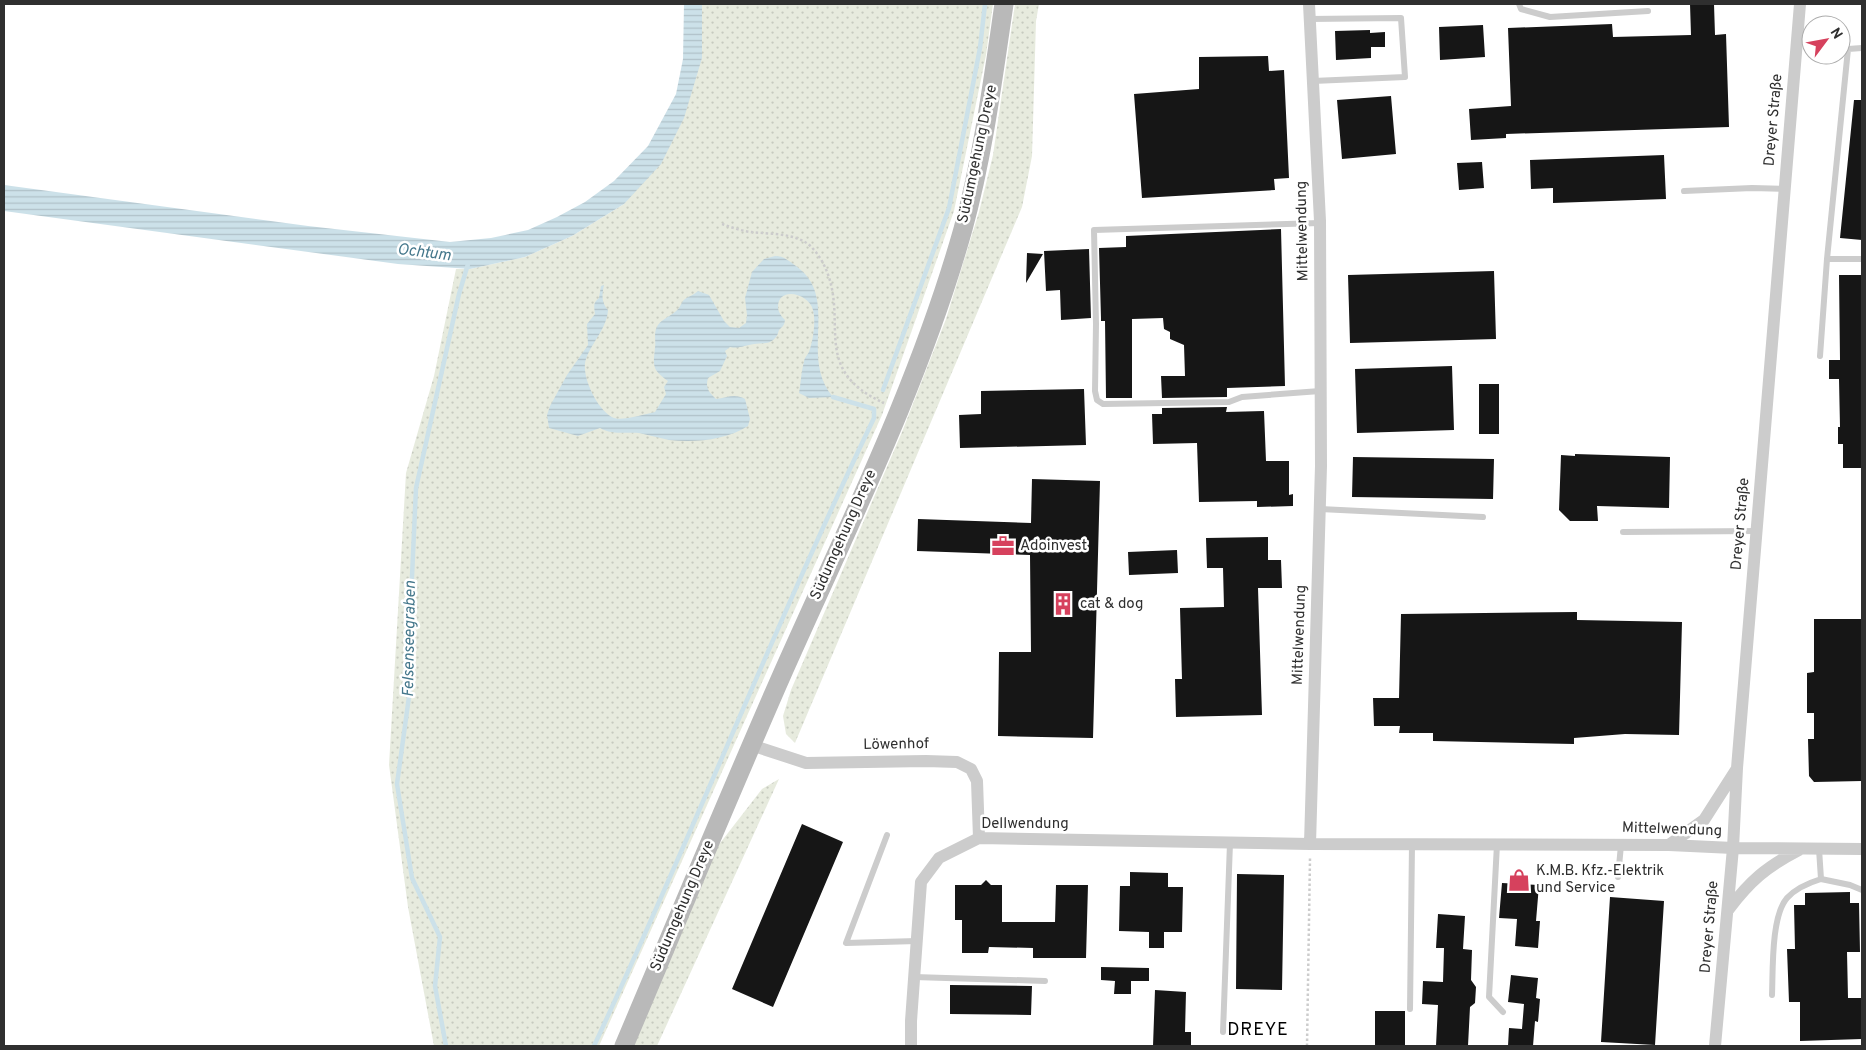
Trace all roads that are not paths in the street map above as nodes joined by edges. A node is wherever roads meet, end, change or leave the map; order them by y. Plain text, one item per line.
1 (1004, 4) edge
2 (1309, 4) edge
3 (1519, 4) edge
4 (1800, 4) edge
5 (1648, 11) dead end
6 (1310, 19) junction
7 (1862, 48) edge
8 (1313, 81) junction
9 (1785, 189) junction
10 (1684, 191) dead end
11 (1320, 223) junction
12 (1827, 259) junction
13 (1862, 259) edge
14 (1820, 356) dead end
15 (1320, 391) junction
16 (1320, 509) junction
17 (1483, 517) dead end
18 (1623, 532) dead end
19 (1756, 532) junction
20 (751, 745) junction
21 (1737, 768) junction
22 (887, 835) dead end
23 (979, 838) junction
24 (1230, 843) junction
25 (1310, 844) junction
26 (1412, 844) junction
27 (1497, 844) junction
28 (1621, 845) junction
29 (1669, 845) junction
30 (1733, 848) junction
31 (1801, 848) junction
32 (1819, 849) junction
33 (1862, 849) edge
34 (1618, 877) dead end
35 (1821, 879) junction
36 (1862, 890) edge
37 (1728, 910) junction
38 (917, 941) junction
39 (914, 977) junction
40 (1045, 981) dead end
41 (1772, 995) dead end
42 (1410, 1009) dead end
43 (1503, 1012) dead end
44 (1223, 1032) dead end
45 (624, 1046) edge
46 (911, 1046) edge
47 (1716, 1046) edge

1 - 20 main road, Südumgehung Dreye
2 - 6 street, Mittelwendung
3 - 5 lane
4 - 9 street, Dreyer Straße
6 - 8 street, Mittelwendung
6 - 8 lane
7 - 12 lane
8 - 11 street, Mittelwendung
9 - 10 lane
9 - 19 street, Dreyer Straße
11 - 15 street, Mittelwendung
11 - 15 lane
12 - 13 lane
12 - 14 lane
15 - 16 street, Mittelwendung
16 - 17 lane
16 - 25 street, Mittelwendung
18 - 19 lane
19 - 21 street, Dreyer Straße
20 - 23 street, Löwenhof
20 - 45 main road, Südumgehung Dreye
21 - 29 street
21 - 30 street, Dreyer Straße
22 - 38 lane
23 - 24 street, Dellwendung
23 - 38 street, Dellwendung
24 - 25 street, Dellwendung
24 - 44 lane
25 - 26 street, Mittelwendung
26 - 27 street, Mittelwendung
26 - 42 lane
27 - 28 street, Mittelwendung
27 - 43 lane
28 - 29 street, Mittelwendung
28 - 34 lane
29 - 30 street, Mittelwendung
30 - 31 street, Mittelwendung
30 - 37 street, Dreyer Straße
31 - 32 street, Mittelwendung
31 - 37 street
32 - 33 street, Mittelwendung
32 - 35 lane
35 - 36 lane
35 - 41 lane
37 - 47 street, Dreyer Straße
38 - 39 street, Dellwendung
39 - 40 lane
39 - 46 street, Dellwendung

